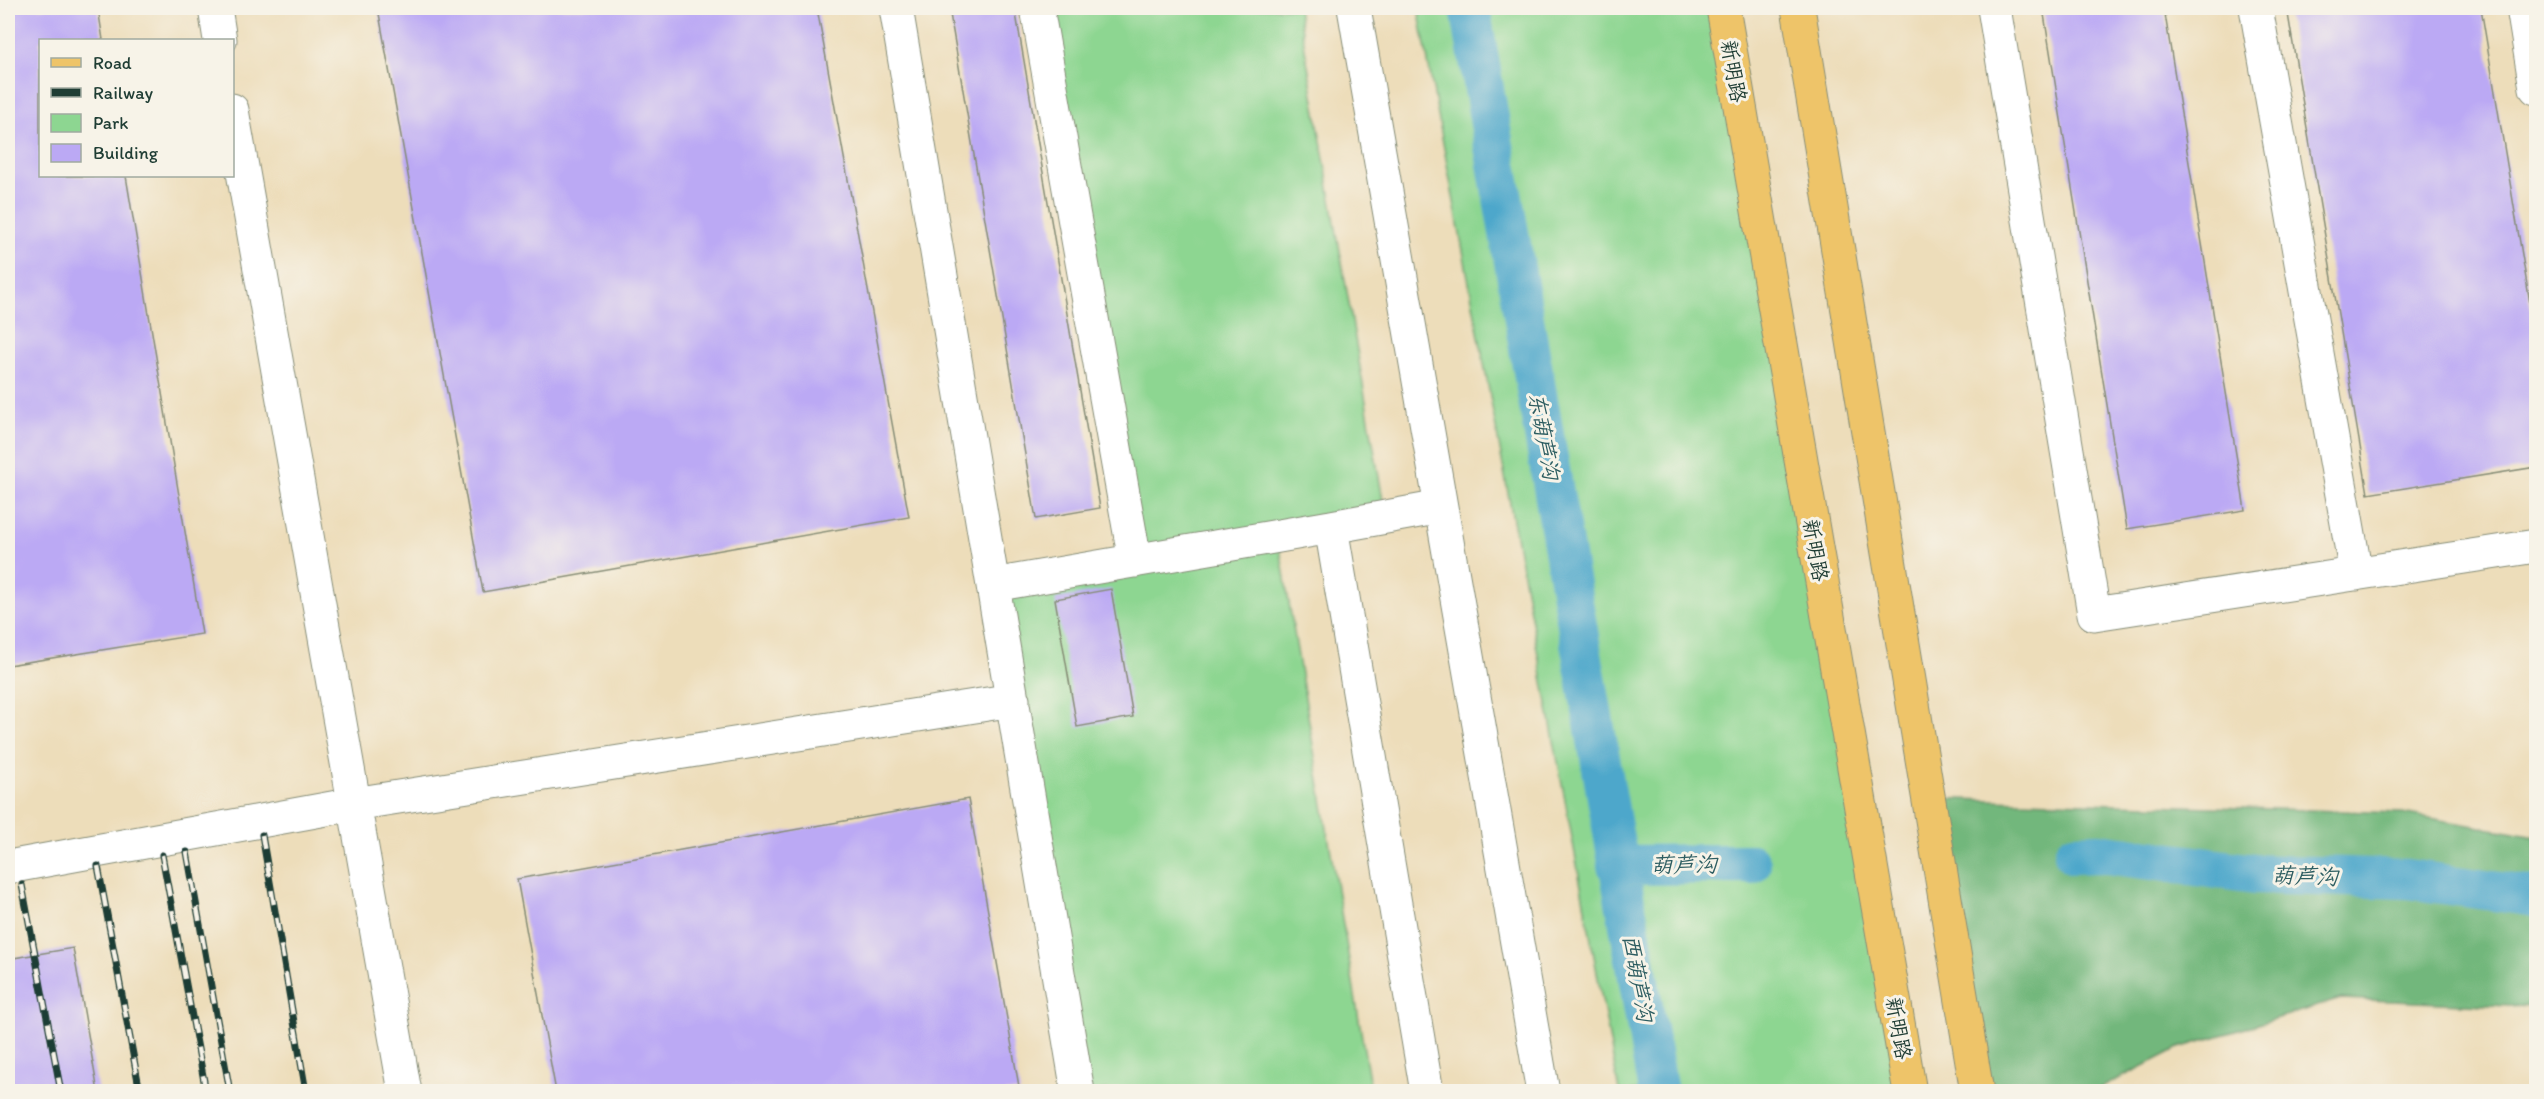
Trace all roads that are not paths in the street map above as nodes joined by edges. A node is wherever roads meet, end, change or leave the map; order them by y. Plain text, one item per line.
1 (215, 8) edge
2 (896, 8) edge
3 (1037, 8) edge
4 (1354, 8) edge
5 (1723, 8) edge
6 (1798, 8) edge
7 (1995, 8) edge
8 (2256, 8) edge
9 (2523, 8) edge
10 (220, 39) edge
11 (2536, 88) edge
12 (234, 121) edge
13 (1441, 507) junction
14 (1331, 527) junction
15 (2536, 546) edge
16 (1135, 561) junction
17 (2356, 574) junction
18 (993, 585) junction
19 (1013, 700) junction
20 (354, 804) junction
21 (8, 867) edge
22 (405, 1092) edge
23 (1078, 1092) edge
24 (1427, 1092) edge
25 (1543, 1092) edge
26 (1910, 1092) edge
27 (1977, 1092) edge

1 - 10 lane
2 - 18 lane
3 - 16 lane
4 - 13 lane
5 - 26 main road, 新明路
6 - 27 main road
7 - 17 lane
8 - 17 lane
9 - 11 lane
12 - 20 lane
13 - 14 lane
13 - 25 lane
14 - 16 lane
14 - 24 lane
15 - 17 lane
16 - 18 lane
18 - 19 lane
19 - 20 lane
19 - 23 lane
20 - 21 lane
20 - 22 lane

